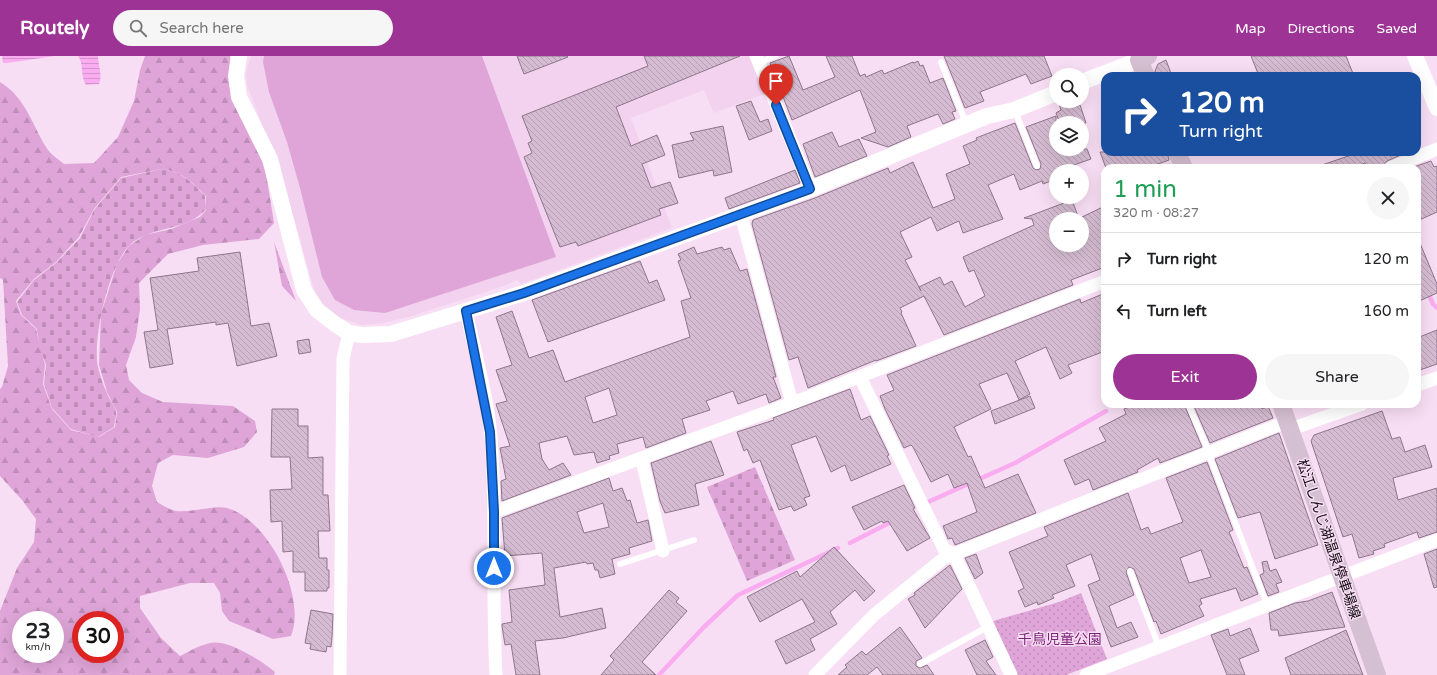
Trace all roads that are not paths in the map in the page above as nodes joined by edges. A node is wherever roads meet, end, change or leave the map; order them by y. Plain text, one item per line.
1 (239, 56) edge
2 (775, 56) edge
3 (1415, 56) edge
4 (757, 59) edge
5 (941, 62) dead end
6 (1142, 62) edge
7 (1112, 72) edge
8 (1101, 76) edge
9 (1089, 80) edge
10 (1049, 96) edge
11 (1437, 108) edge
12 (1014, 110) junction
13 (966, 125) junction
14 (1437, 149) edge
15 (1421, 155) edge
16 (1420, 156) edge
17 (1400, 164) edge
18 (1037, 166) dead end
19 (810, 189) junction
20 (740, 215) junction
21 (1101, 283) edge
22 (466, 311) junction
23 (349, 333) junction
24 (860, 377) junction
25 (1437, 378) edge
26 (1421, 384) edge
27 (792, 403) junction
28 (1190, 408) edge
29 (1283, 408) edge
30 (1348, 408) edge
31 (1290, 425) junction
32 (1209, 452) junction
33 (642, 460) junction
34 (494, 512) junction
35 (694, 540) dead end
36 (1437, 540) edge
37 (662, 551) junction
38 (954, 554) junction
39 (620, 564) dead end
40 (1130, 571) dead end
41 (1341, 577) junction
42 (1267, 605) junction
43 (989, 626) junction
44 (1159, 647) junction
45 (920, 664) dead end
46 (340, 675) edge
47 (496, 675) edge
48 (815, 675) edge
49 (1011, 675) edge
50 (1086, 675) edge
51 (1377, 675) edge

1 - 23 street
2 - 4 lane
3 - 11 street
4 - 19 street
5 - 13 lane
6 - 7 street
8 - 9 street
10 - 12 street
12 - 13 street
12 - 18 lane
13 - 19 street
14 - 15 street
16 - 17 street
19 - 20 street
20 - 22 street
20 - 27 street
21 - 24 street
22 - 23 street
22 - 34 street
23 - 46 street
24 - 27 street
24 - 38 street
25 - 26 street
27 - 33 street
28 - 32 lane
29 - 31 main road, 松江しんじ湖温泉停車場線
30 - 31 street
31 - 32 street
31 - 41 main road, 松江しんじ湖温泉停車場線
32 - 38 street
32 - 42 lane
33 - 34 street
33 - 37 street
34 - 47 street
35 - 37 lane
36 - 41 street
37 - 39 lane
38 - 43 street
38 - 48 street
40 - 44 lane
41 - 42 street
41 - 51 main road, 松江しんじ湖温泉停車場線
42 - 44 street
43 - 45 lane
43 - 49 street
44 - 50 street

